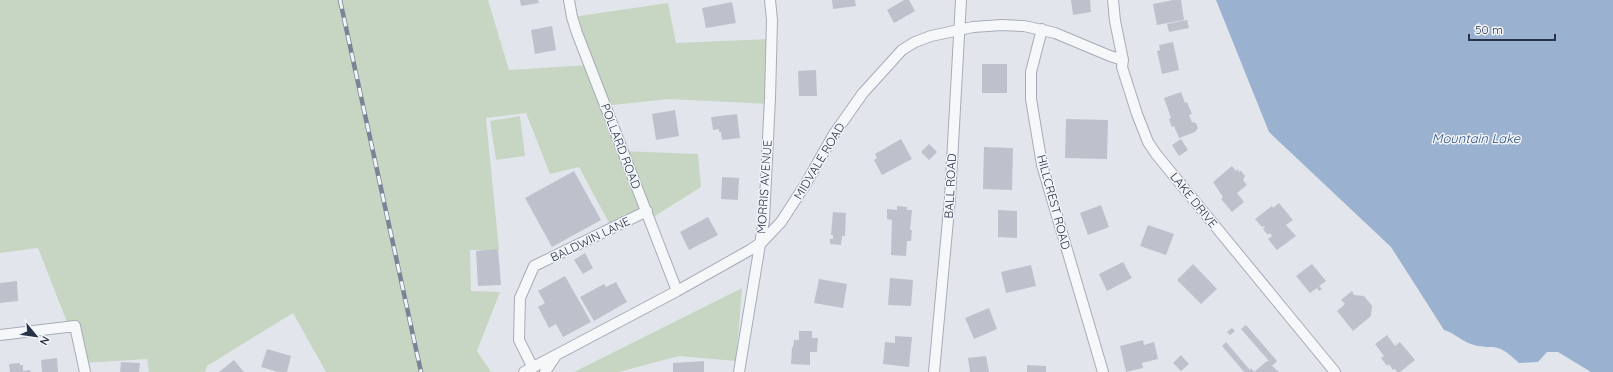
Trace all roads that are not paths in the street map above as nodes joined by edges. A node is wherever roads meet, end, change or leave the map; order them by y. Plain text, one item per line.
1 (569, 0) edge
2 (770, 0) edge
3 (961, 0) edge
4 (1113, 0) edge
5 (959, 30) junction
6 (1042, 30) junction
7 (1123, 60) junction
8 (647, 211) junction
9 (760, 244) junction
10 (677, 291) junction
11 (0, 336) edge
12 (557, 356) junction
13 (528, 370) edge
14 (85, 372) edge
15 (545, 372) edge
16 (739, 372) edge
17 (934, 372) edge
18 (1103, 372) edge
19 (1335, 372) edge

1 - 8 street, POLLARD ROAD
2 - 9 street, MORRIS AVENUE
3 - 5 street, BALL ROAD
4 - 7 street, LAKE DRIVE
5 - 6 street, MIDVALE ROAD
5 - 9 street, MIDVALE ROAD
5 - 17 street, BALL ROAD
6 - 7 street, MIDVALE ROAD
6 - 18 street, HILLCREST ROAD
7 - 19 street, LAKE DRIVE
8 - 10 street, POLLARD ROAD
8 - 13 street, BALDWIN LANE
9 - 10 street, MIDVALE ROAD
9 - 16 street, MORRIS AVENUE
10 - 12 street, MIDVALE ROAD
11 - 14 street
12 - 13 street, MIDVALE ROAD
12 - 15 street

